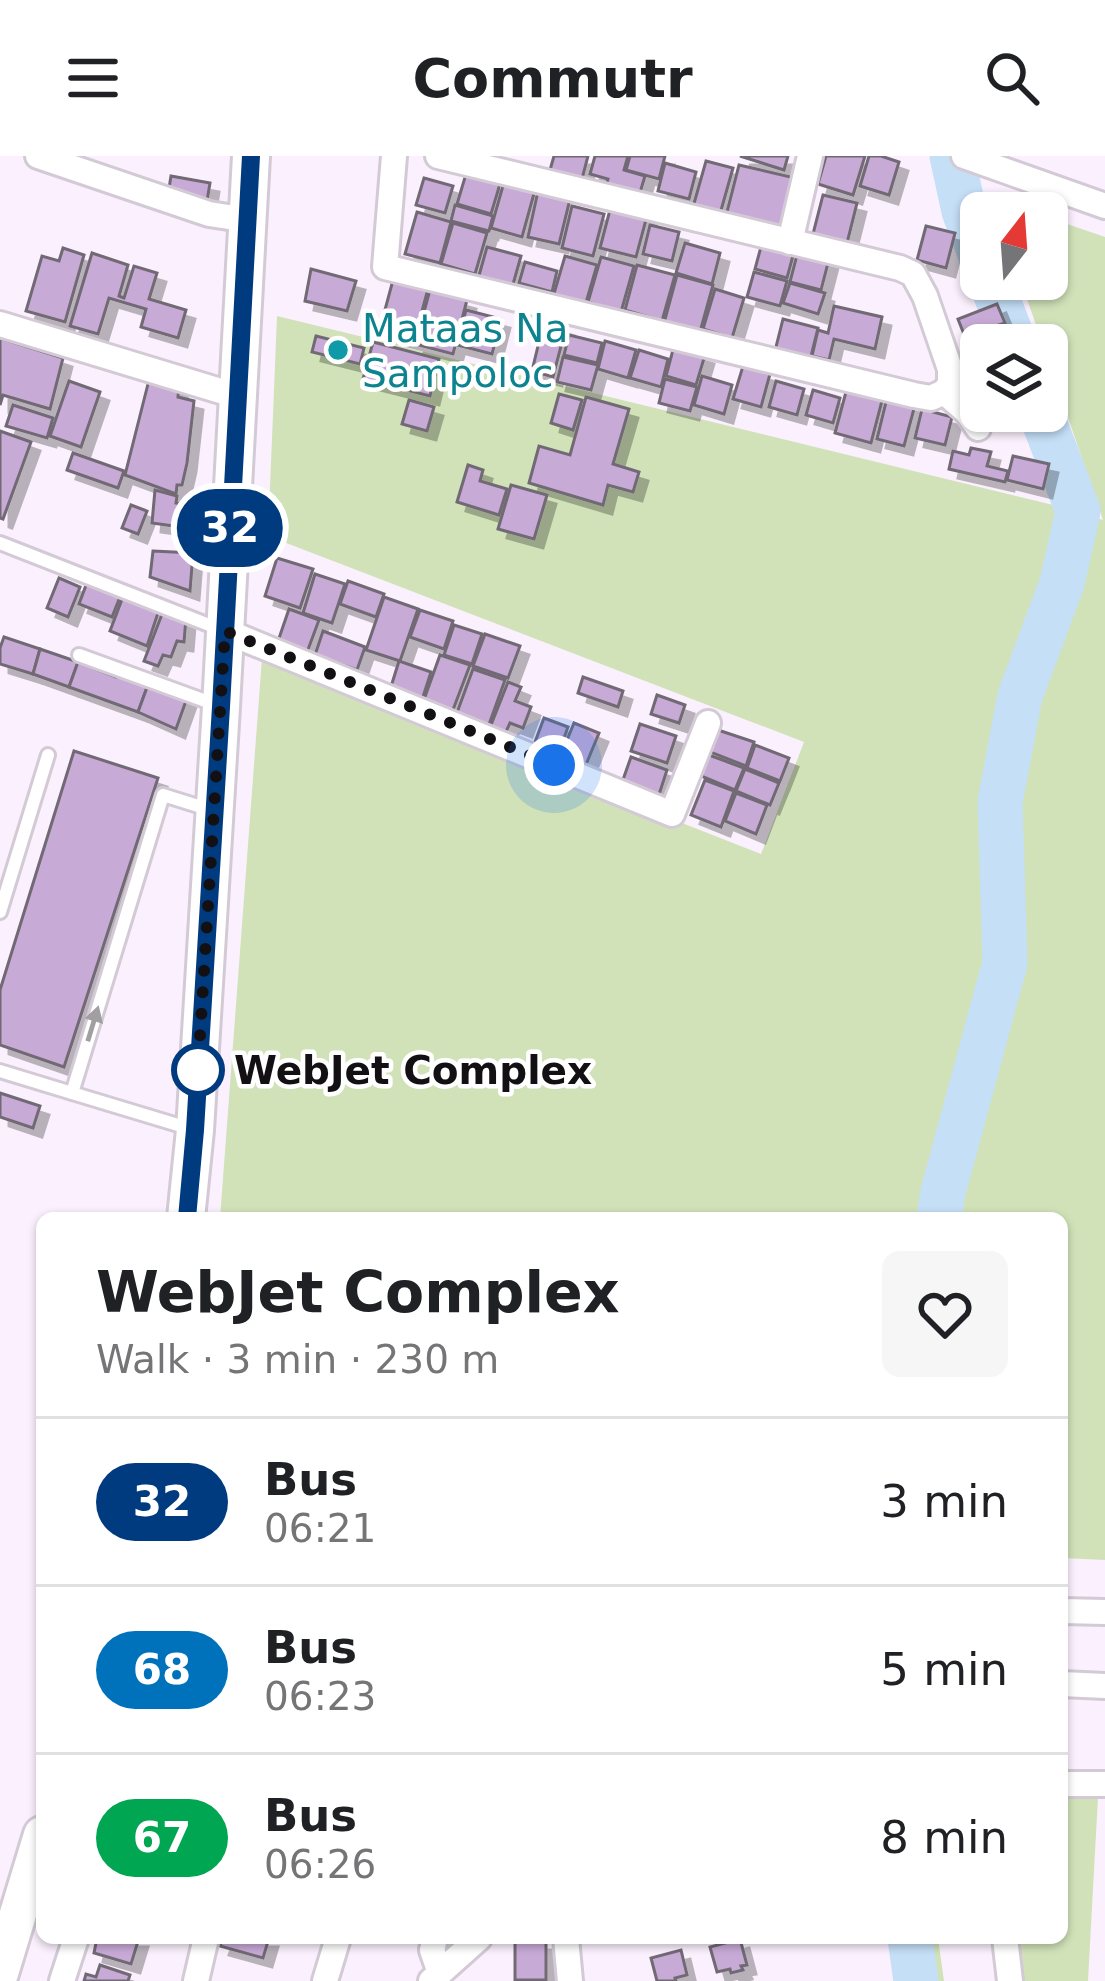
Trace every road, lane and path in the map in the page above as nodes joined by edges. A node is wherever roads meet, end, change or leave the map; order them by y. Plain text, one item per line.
1 (38, 156) edge
2 (251, 156) edge
3 (394, 156) edge
4 (438, 156) edge
5 (810, 156) edge
6 (964, 156) edge
7 (1105, 206) edge
8 (248, 220) junction
9 (790, 242) junction
10 (0, 324) edge
11 (944, 392) junction
12 (237, 396) junction
13 (960, 406) edge
14 (0, 543) edge
15 (225, 631) junction
16 (79, 655) dead end
17 (221, 707) junction
18 (708, 723) dead end
19 (48, 755) dead end
20 (214, 811) junction
21 (0, 912) edge
22 (0, 1071) edge
23 (72, 1093) junction
24 (195, 1130) junction
25 (188, 1212) edge
26 (1068, 1611) edge
27 (1105, 1612) edge
28 (1068, 1684) edge
29 (1105, 1686) edge
30 (1068, 1784) edge
31 (1105, 1784) edge
32 (36, 1855) edge
33 (74, 1944) edge
34 (205, 1944) edge
35 (336, 1944) edge
36 (434, 1944) edge
37 (472, 1944) edge
38 (567, 1944) edge
39 (1006, 1944) edge
40 (0, 1973) edge
41 (436, 1977) edge
42 (62, 1981) edge
43 (196, 1981) edge
44 (325, 1981) edge
45 (570, 1981) edge
46 (1010, 1981) edge

1 - 8 street
2 - 8 main road
3 - 11 street
4 - 9 street
5 - 9 street
6 - 7 street
8 - 12 main road
9 - 11 street
10 - 12 street
11 - 13 street
12 - 15 main road
14 - 15 lane
15 - 17 main road
15 - 18 street
16 - 17 lane
17 - 20 main road
19 - 21 lane
23 -> 20 lane
20 - 24 main road
22 - 23 lane
23 - 24 lane
24 - 25 main road
26 - 27 street
28 - 29 street
30 - 31 street
32 - 40 main road
33 - 42 street
34 - 43 street
35 - 44 street
36 - 41 street
37 - 41 street
38 - 45 street
39 - 46 street

